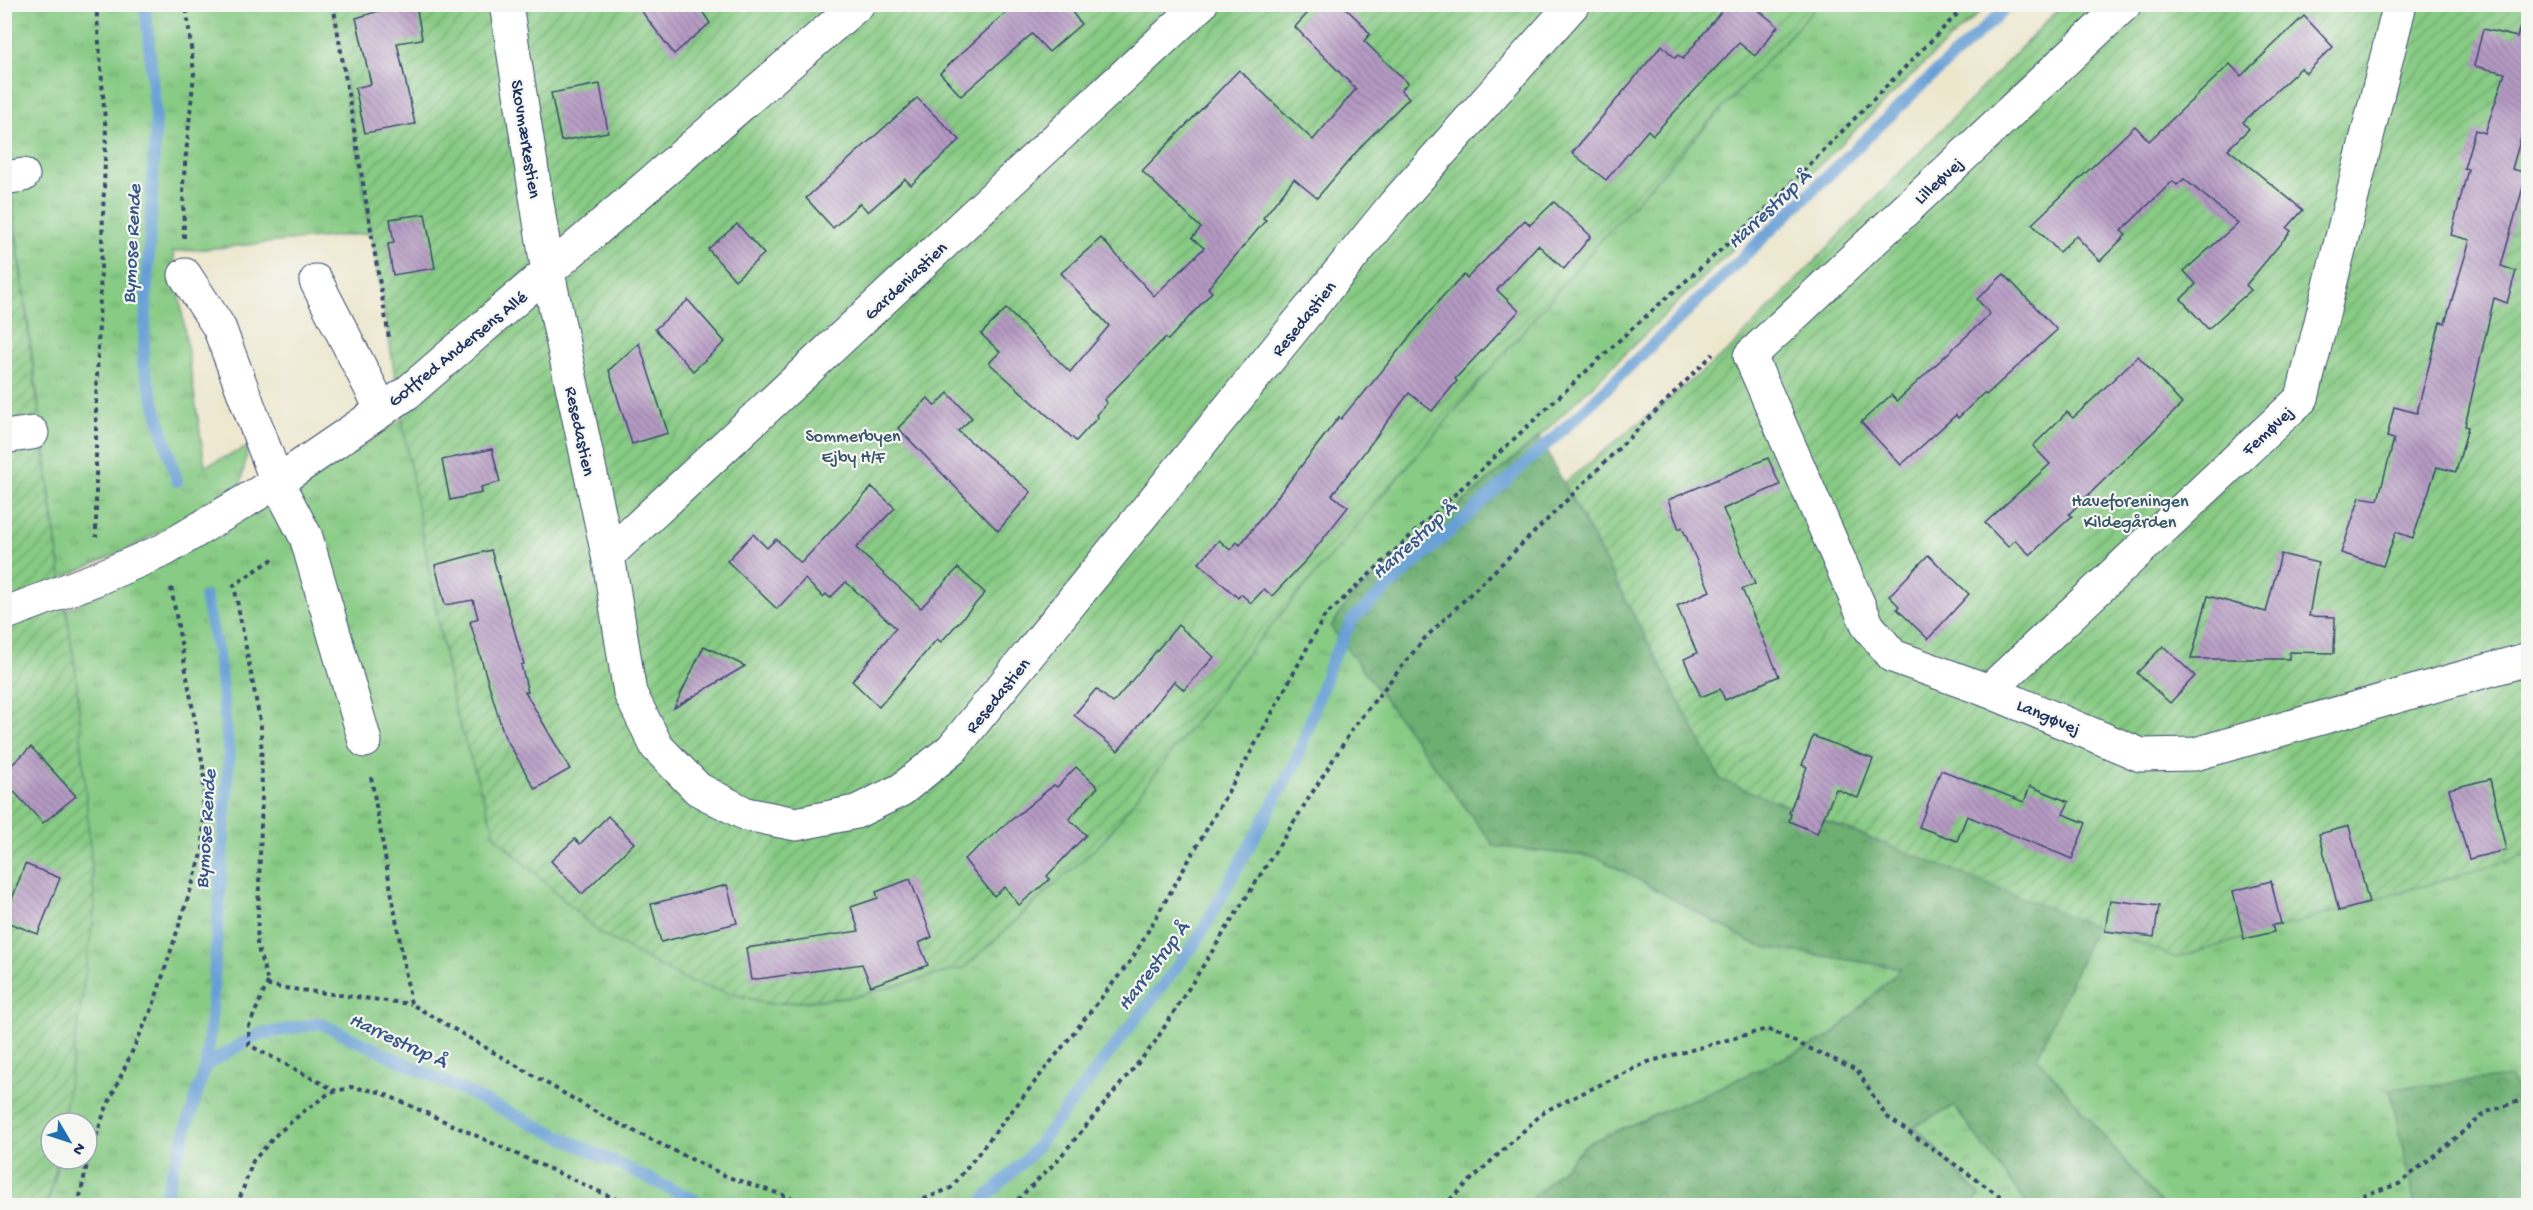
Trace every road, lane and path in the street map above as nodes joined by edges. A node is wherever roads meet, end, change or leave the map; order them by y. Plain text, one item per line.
1 (96, 4) edge
2 (186, 4) edge
3 (333, 4) edge
4 (506, 4) edge
5 (858, 4) edge
6 (1201, 4) edge
7 (1573, 4) edge
8 (1967, 4) edge
9 (2126, 4) edge
10 (2400, 4) edge
11 (548, 273) junction
12 (185, 275) joint
13 (316, 281) dead end
14 (1750, 356) junction
15 (395, 401) junction
16 (277, 482) junction
17 (306, 537) junction
18 (164, 550) junction
19 (608, 555) junction
20 (96, 579) junction
21 (4, 614) edge
22 (2529, 659) edge
23 (1989, 691) junction
24 (365, 741) joint
25 (268, 982) junction
26 (411, 1004) junction
27 (337, 1092) junction
28 (2529, 1098) edge
29 (78, 1206) edge
30 (237, 1206) edge
31 (631, 1206) edge
32 (817, 1206) edge
33 (907, 1206) edge
34 (1011, 1206) edge
35 (1443, 1206) edge
36 (2014, 1206) edge
37 (2328, 1206) edge

1 - 20 path
2 - 12 path
3 - 15 path
4 - 11 lane, Skovmærkestien
5 - 11 lane, Gotfred Andersens Allé
6 - 19 lane, Gardeniastien
7 - 19 lane, Resedastien
8 - 33 path
9 - 14 lane, Lilleøvej
10 - 23 lane, Femøvej
11 - 15 lane, Gotfred Andersens Allé
11 - 19 lane, Resedastien
12 - 16 lane
13 - 15 lane
14 - 23 lane, Langøvej
14 - 34 path
15 - 16 lane, Gotfred Andersens Allé
16 - 17 lane
16 - 18 lane, Gotfred Andersens Allé
17 - 24 lane
17 - 25 path
18 - 20 lane, Gotfred Andersens Allé
18 - 29 path
20 - 21 lane, Gotfred Andersens Allé
22 - 23 lane, Langøvej
24 - 26 path
25 - 26 path
25 - 27 path
26 - 32 path
27 - 30 path
27 - 31 path
28 - 37 path
35 - 36 path

